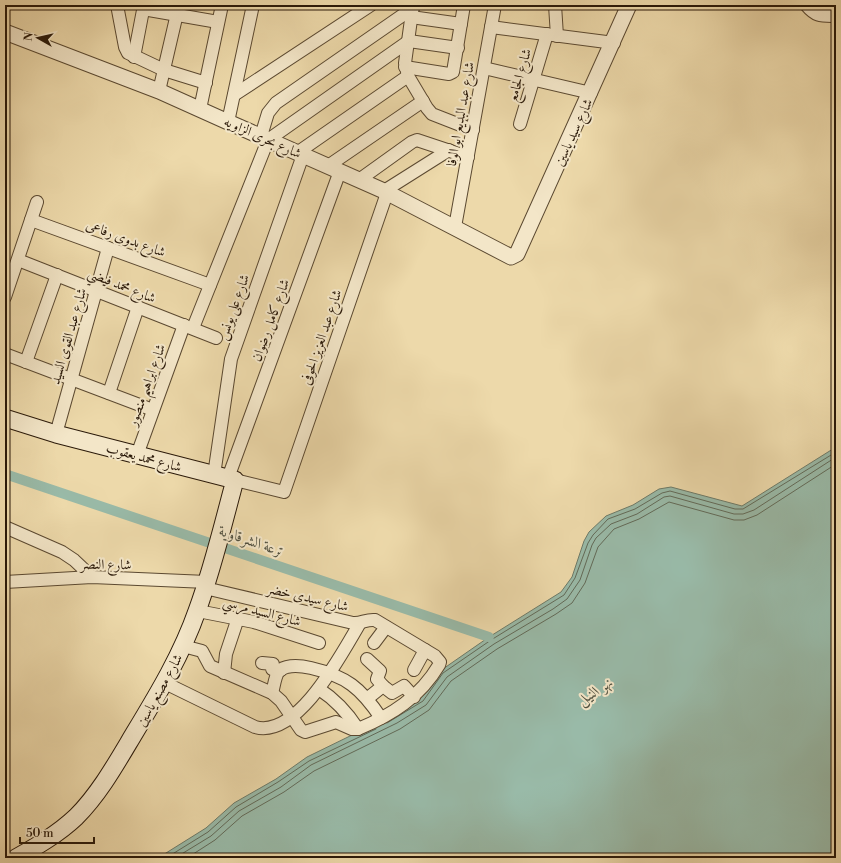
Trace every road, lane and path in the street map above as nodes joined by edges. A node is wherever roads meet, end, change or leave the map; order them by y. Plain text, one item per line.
1 (117, 5) edge
2 (222, 5) edge
3 (252, 5) edge
4 (371, 5) edge
5 (464, 5) edge
6 (495, 5) edge
7 (555, 5) edge
8 (629, 5) edge
9 (806, 5) edge
10 (144, 7) edge
11 (178, 10) edge
12 (412, 10) edge
13 (836, 16) edge
14 (218, 22) junction
15 (461, 24) junction
16 (491, 27) junction
17 (5, 32) edge
18 (552, 35) junction
19 (408, 41) junction
20 (614, 43) junction
21 (458, 48) junction
22 (134, 57) junction
23 (484, 68) junction
24 (164, 70) junction
25 (407, 72) junction
26 (534, 80) junction
27 (206, 83) junction
28 (159, 91) junction
29 (591, 93) junction
30 (234, 95) junction
31 (423, 101) junction
32 (200, 109) junction
33 (228, 122) junction
34 (520, 124) dead end
35 (473, 130) junction
36 (264, 138) junction
37 (448, 150) junction
38 (300, 154) junction
39 (468, 157) junction
40 (334, 169) junction
41 (359, 180) junction
42 (385, 192) junction
43 (37, 202) dead end
44 (31, 220) junction
45 (455, 228) junction
46 (108, 248) junction
47 (514, 257) joint
48 (18, 260) junction
49 (57, 275) junction
50 (210, 285) junction
51 (96, 290) junction
52 (5, 297) edge
53 (138, 307) junction
54 (188, 327) junction
55 (216, 338) dead end
56 (5, 354) edge
57 (26, 362) junction
58 (71, 379) junction
59 (109, 393) junction
60 (153, 410) junction
61 (5, 418) edge
62 (56, 434) junction
63 (137, 455) junction
64 (226, 478) junction
65 (284, 492) joint
66 (5, 527) edge
67 (92, 577) junction
68 (5, 582) edge
69 (206, 585) junction
70 (259, 601) junction
71 (198, 611) junction
72 (238, 618) junction
73 (254, 622) junction
74 (360, 623) junction
75 (386, 627) junction
76 (319, 643) dead end
77 (374, 643) dead end
78 (183, 646) junction
79 (425, 650) junction
80 (367, 659) dead end
81 (262, 663) dead end
82 (280, 670) junction
83 (414, 670) dead end
84 (330, 672) junction
85 (224, 673) junction
86 (163, 682) junction
87 (383, 686) junction
88 (319, 689) junction
89 (272, 693) junction
90 (414, 697) junction
91 (368, 698) junction
92 (291, 717) junction
93 (381, 718) junction
94 (358, 729) junction
95 (16, 858) edge

1 - 22 street
2 - 14 street
3 - 30 street
4 - 30 street
5 - 15 street
6 - 16 street, شارع عبد البديع ابو الوفا
7 - 18 street, شارع الجامع
8 - 20 street, شارع سيد ياسين
9 - 13 street
10 - 11 street
10 - 22 street
11 - 14 street
11 - 24 street
12 - 15 street
12 - 19 street
12 - 36 street
14 - 27 street
15 - 21 street
16 - 18 street
16 - 23 street, شارع عبد البديع ابو الوفا
17 - 28 street, شارع بحرى الزاويه
18 - 20 street
18 - 26 street, شارع الجامع
19 - 21 street
19 - 25 street
19 - 36 street
20 - 29 street, شارع سيد ياسين
21 - 25 street
22 - 24 street
23 - 26 street
23 - 35 street, شارع عبد البديع ابو الوفا
24 - 27 street
24 - 28 street
25 - 31 street
25 - 38 street
26 - 29 street
26 - 34 street, شارع الجامع
27 - 32 street
28 - 32 street, شارع بحرى الزاويه
29 - 47 street, شارع سيد ياسين
30 - 33 street
31 - 35 street
31 - 40 street
32 - 33 street, شارع بحرى الزاويه
33 - 36 street, شارع بحرى الزاويه
35 - 39 street, شارع عبد البديع ابو الوفا
36 - 38 street, شارع بحرى الزاويه
36 - 50 street
37 - 39 street
37 - 41 street
37 - 42 street
38 - 40 street, شارع بحرى الزاويه
38 - 64 street, شارع على يونس
39 - 45 street, شارع عبد البديع ابو الوفا
40 - 41 street, شارع بحرى الزاويه
40 - 64 street, شارع كامل رضوان
41 - 42 street, شارع بحرى الزاويه
42 - 45 street, شارع بحرى الزاويه
42 - 65 street, شارع عبد العزيز الحوفى
43 - 44 street
44 - 46 street, شارع بدوى رفاعى
44 - 48 street
45 - 47 street, شارع بحرى الزاويه
46 - 50 street, شارع بدوى رفاعى
46 - 51 street, شارع عبد القوى السيد
48 - 49 street, شارع محمد فيضي
48 - 52 street
49 - 51 street, شارع محمد فيضي
49 - 57 street
50 - 54 street
51 - 53 street, شارع محمد فيضي
51 - 58 street, شارع عبد القوى السيد
53 - 54 street, شارع محمد فيضي
53 - 59 street
54 - 55 street, شارع محمد فيضي
54 - 60 street, شارع ابراهيم منصور
56 - 57 street
57 - 58 street
58 - 59 street
58 - 62 street, شارع عبد القوى السيد
59 - 60 street
60 - 63 street, شارع ابراهيم منصور
61 - 62 main road, شارع محمد يعقوب
62 - 63 main road, شارع محمد يعقوب
63 - 64 main road, شارع محمد يعقوب
64 - 65 street, شارع محمد يعقوب
64 - 69 main road, شارع مصنع ياسين
66 - 67 street
67 - 68 street, شارع النصر
67 - 69 street, شارع النصر
69 - 70 street, شارع سيدى خضر
69 - 71 main road, شارع مصنع ياسين
70 - 73 street
70 - 74 street, شارع سيدى خضر
71 - 72 street, شارع السيد مرسي
71 - 78 main road, شارع مصنع ياسين
72 - 73 street, شارع السيد مرسي
72 - 85 street
73 - 76 street, شارع السيد مرسي
74 - 75 street, شارع سيدى خضر
74 - 84 street
75 - 77 street
75 - 79 street, شارع سيدى خضر
78 - 85 street
78 - 86 main road, شارع مصنع ياسين
79 - 83 street
79 - 90 street, شارع سيدى خضر
80 - 87 street
81 - 82 street
82 - 84 street
82 - 89 street
84 - 88 street
84 - 91 street
85 - 89 street
86 - 92 street
86 - 95 main road, شارع مصنع ياسين
87 - 90 street
87 - 91 street
88 - 92 street
88 - 94 street
89 - 92 street
90 - 93 street
91 - 93 street
92 - 94 street
93 - 94 street

